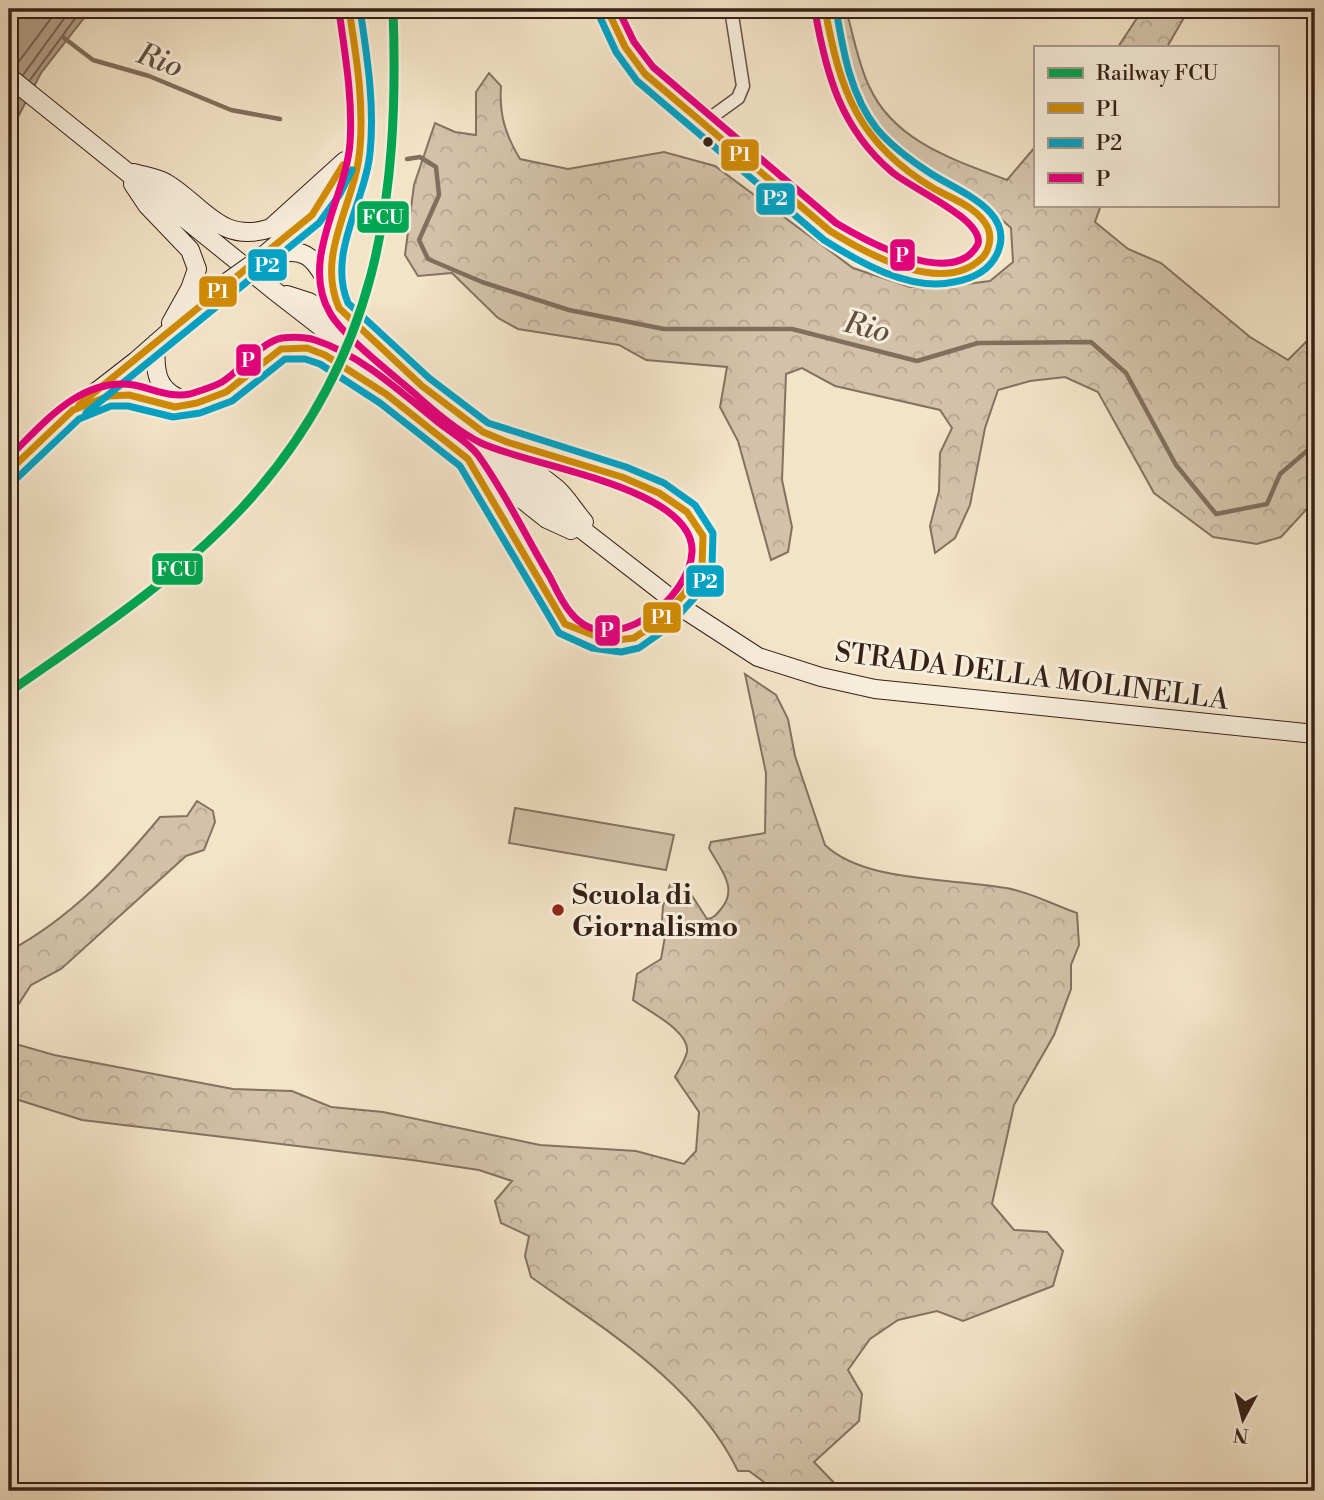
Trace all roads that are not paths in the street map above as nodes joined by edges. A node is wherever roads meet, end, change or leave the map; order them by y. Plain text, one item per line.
1 (349, 9) edge
2 (607, 9) edge
3 (731, 9) edge
4 (825, 9) edge
5 (9, 77) edge
6 (362, 124) junction
7 (702, 124) junction
8 (345, 161) junction
9 (124, 169) junction
10 (261, 258) junction
11 (328, 284) junction
12 (276, 292) junction
13 (161, 338) junction
14 (404, 370) junction
15 (386, 394) junction
16 (197, 403) junction
17 (73, 410) junction
18 (484, 433) junction
19 (468, 459) junction
20 (9, 471) edge
21 (601, 545) junction
22 (1315, 734) edge

1 - 6 street
2 - 7 street
3 - 7 street
4 - 7 street
5 - 9 street, STRADA DELLA MOLINELLA
6 - 8 street, STRADA DELLA MOLINELLA
6 - 11 street
8 - 9 street, STRADA DELLA MOLINELLA
8 - 10 street
9 - 12 street, STRADA DELLA MOLINELLA
9 - 13 street
10 - 11 street
10 - 13 street, bridge
11 - 14 street
12 - 14 street, STRADA DELLA MOLINELLA
12 - 15 street, STRADA DELLA MOLINELLA
12 - 21 street, STRADA DELLA MOLINELLA
13 - 16 street
13 - 17 street
14 - 18 street, STRADA DELLA MOLINELLA
15 - 16 street
15 - 19 street, STRADA DELLA MOLINELLA
16 - 17 street
17 - 20 street
18 - 19 street, bridge
18 - 21 street, STRADA DELLA MOLINELLA
19 - 21 street, STRADA DELLA MOLINELLA
21 - 22 street, STRADA DELLA MOLINELLA

